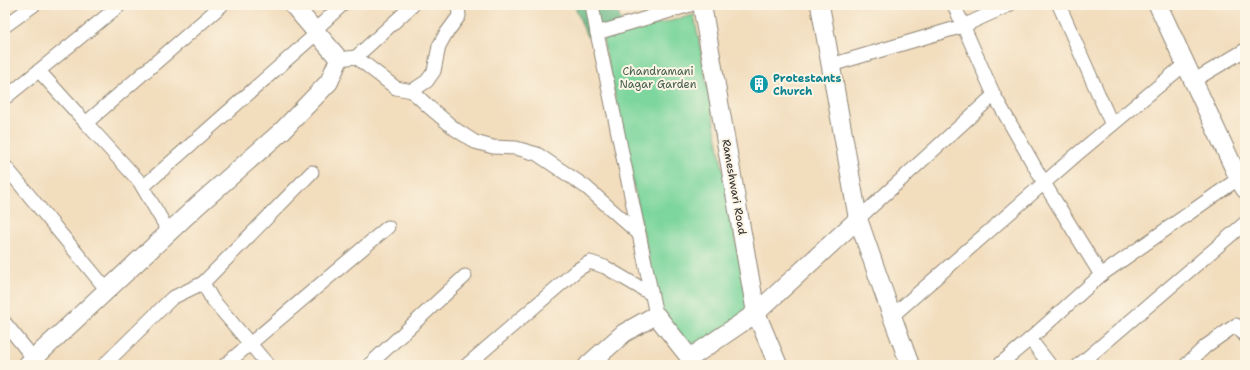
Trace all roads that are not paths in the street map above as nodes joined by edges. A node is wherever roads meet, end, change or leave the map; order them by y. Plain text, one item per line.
1 (34, 5) edge
2 (120, 5) edge
3 (222, 5) edge
4 (293, 5) edge
5 (342, 5) edge
6 (413, 5) edge
7 (458, 5) edge
8 (592, 5) edge
9 (690, 5) edge
10 (702, 5) edge
11 (820, 5) edge
12 (954, 5) edge
13 (1009, 5) edge
14 (1059, 5) edge
15 (1158, 5) edge
16 (5, 26) edge
17 (963, 26) junction
18 (316, 32) junction
19 (597, 33) junction
20 (1245, 50) edge
21 (347, 58) junction
22 (1185, 64) junction
23 (831, 65) junction
24 (39, 70) junction
25 (1193, 81) junction
26 (412, 91) junction
27 (994, 95) junction
28 (5, 98) edge
29 (86, 123) junction
30 (1112, 125) junction
31 (5, 166) edge
32 (312, 172) dead end
33 (1243, 180) edge
34 (1044, 183) junction
35 (143, 187) junction
36 (858, 220) junction
37 (1245, 223) edge
38 (388, 228) dead end
39 (170, 232) junction
40 (639, 234) junction
41 (1101, 275) junction
42 (465, 276) dead end
43 (203, 283) junction
44 (107, 290) junction
45 (651, 294) junction
46 (756, 313) junction
47 (656, 315) junction
48 (892, 316) junction
49 (5, 323) edge
50 (1245, 336) edge
51 (1030, 339) junction
52 (250, 344) junction
53 (686, 361) edge
54 (30, 362) edge
55 (104, 365) edge
56 (225, 365) edge
57 (268, 365) edge
58 (369, 365) edge
59 (468, 365) edge
60 (588, 365) edge
61 (778, 365) edge
62 (910, 365) edge
63 (999, 365) edge
64 (1050, 365) edge
65 (1079, 365) edge
66 (1186, 365) edge

1 - 16 street
2 - 24 street
3 - 29 street
4 - 18 street
5 - 18 street
6 - 21 street
7 - 26 street
8 - 19 street
9 - 19 street
10 - 46 street, Rameshwari Road
11 - 23 street
12 - 17 street
13 - 17 street
14 - 30 street
15 - 22 street
17 - 23 street
17 - 27 street
18 - 21 street
18 - 35 street
19 - 40 street
20 - 25 street
21 - 26 street
21 - 39 street
22 - 25 street
22 - 30 street
23 - 36 street
24 - 28 street
24 - 29 street
25 - 33 street
26 - 40 street
27 - 34 street
27 - 36 street
29 - 35 street
30 - 34 street
31 - 44 street
32 - 43 street
33 - 41 street
34 - 41 street
34 - 48 street
35 - 39 street
36 - 46 street
36 - 48 street
37 - 65 street
38 - 52 street
39 - 44 street
40 - 45 street
41 - 51 street
42 - 58 street
43 - 52 street
43 - 55 street
44 - 54 street
45 - 47 street
45 - 59 street
46 - 53 street
46 - 61 street, Rameshwari Road
47 - 53 street
47 - 60 street
48 - 62 street
49 - 54 street
50 - 66 street
51 - 63 street
51 - 64 street
52 - 56 street
52 - 57 street

